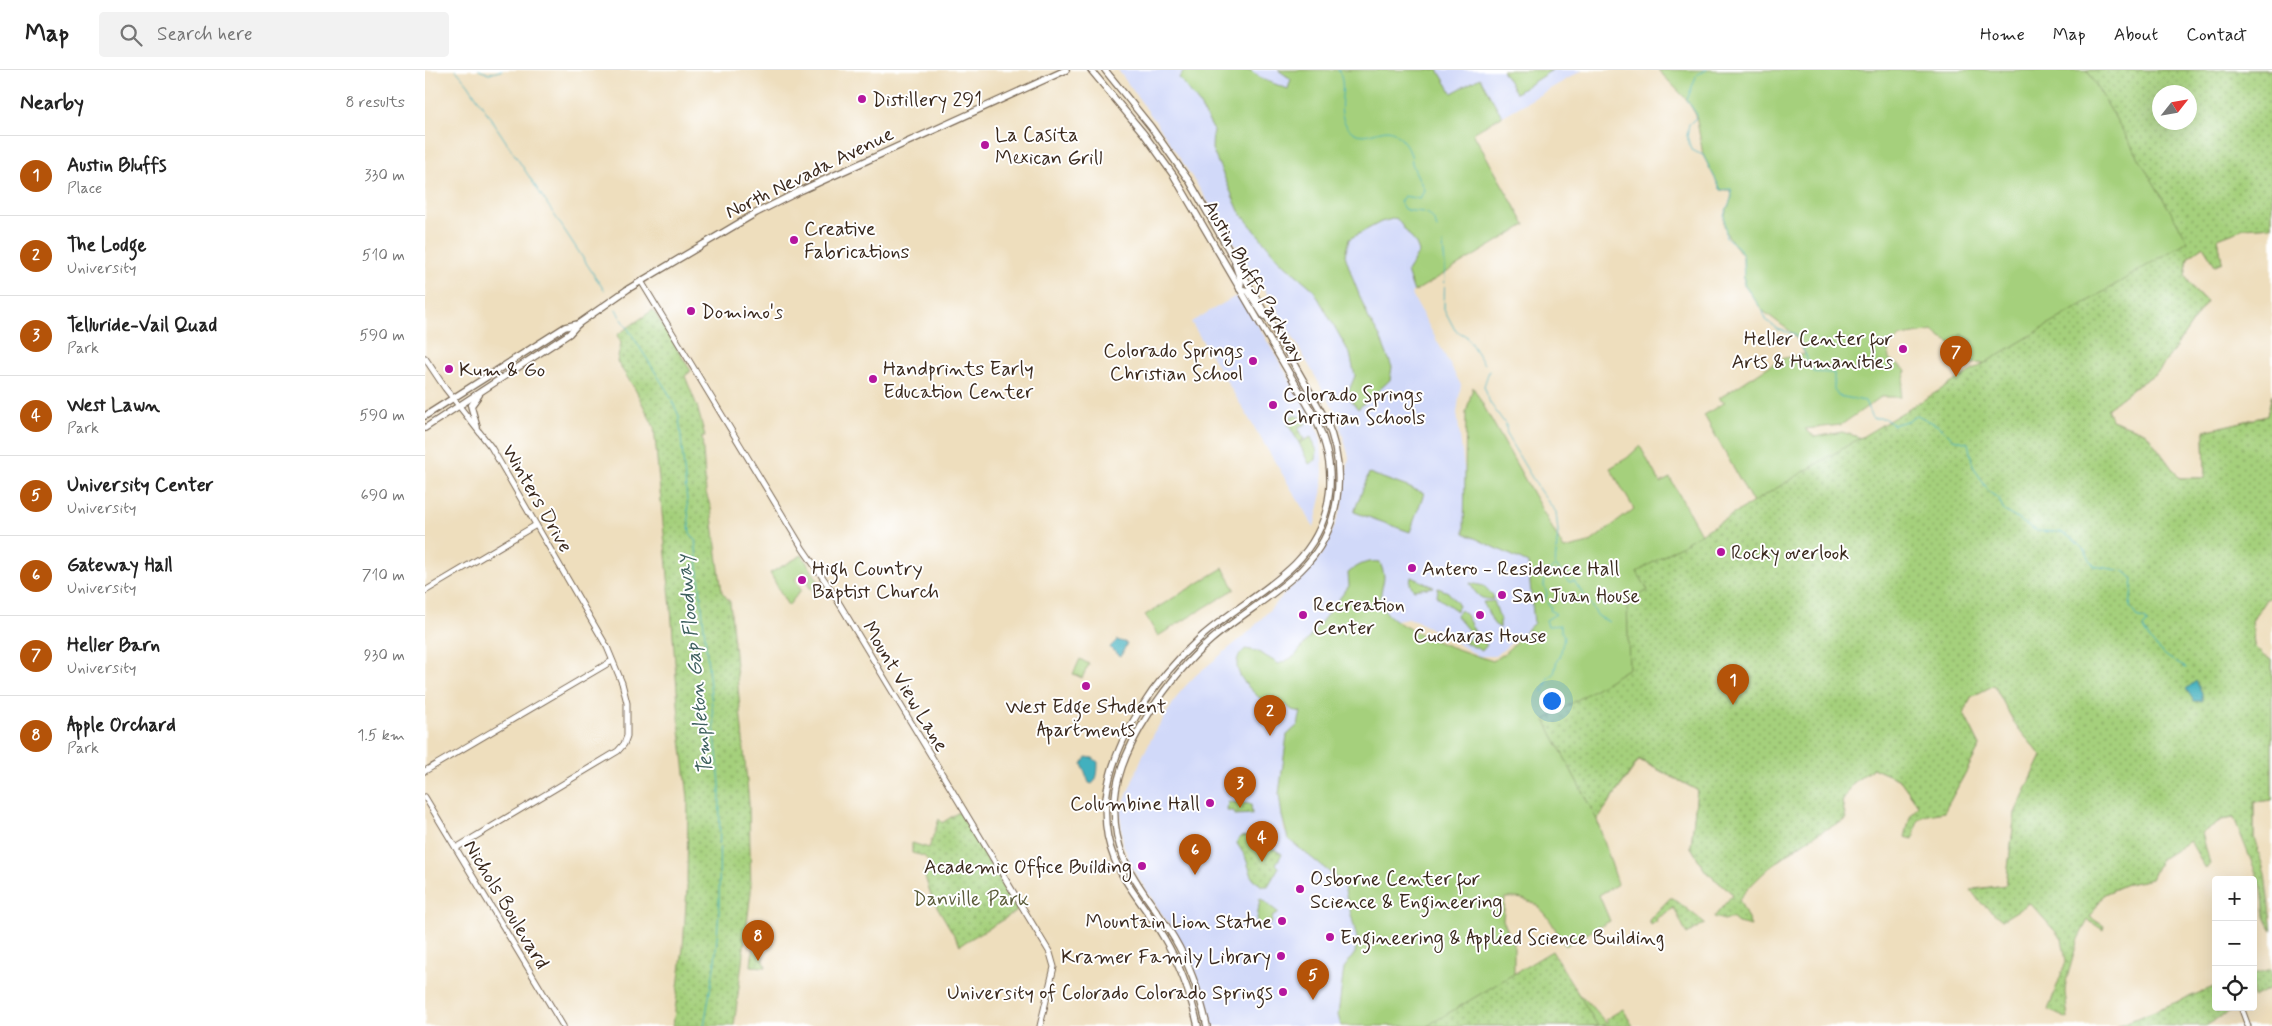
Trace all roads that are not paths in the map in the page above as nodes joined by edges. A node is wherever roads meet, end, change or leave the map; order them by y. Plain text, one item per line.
1 (1066, 70) edge
2 (1091, 70) edge
3 (1105, 70) edge
4 (1229, 249) junction
5 (641, 281) junction
6 (1240, 289) junction
7 (578, 324) junction
8 (1277, 332) junction
9 (425, 358) edge
10 (487, 387) junction
11 (453, 398) junction
12 (459, 406) junction
13 (425, 416) edge
14 (477, 427) junction
15 (425, 428) edge
16 (536, 525) junction
17 (425, 591) edge
18 (612, 661) junction
19 (425, 770) edge
20 (425, 796) edge
21 (456, 848) junction
22 (2244, 1011) edge
23 (563, 1026) edge
24 (1040, 1026) edge
25 (1198, 1026) edge
26 (1207, 1026) edge
27 (2248, 1026) edge

1 - 5 main road, North Nevada Avenue
2 - 6 main road, Austin Bluffs Parkway
3 - 4 main road, Austin Bluffs Parkway
4 - 6 main road
4 - 8 main road, Austin Bluffs Parkway
5 - 7 main road, North Nevada Avenue
5 - 24 street, Mount View Lane
6 - 8 main road
6 - 25 main road, Austin Bluffs Parkway
7 - 10 main road, North Nevada Avenue
7 - 11 main road, North Nevada Avenue
8 - 26 main road, Austin Bluffs Parkway
9 - 11 street, Winters Drive
10 - 12 main road, North Nevada Avenue
10 - 14 main road
11 - 12 street, Winters Drive
11 - 13 main road, North Nevada Avenue
12 - 14 street, Winters Drive
12 - 15 main road, North Nevada Avenue
14 - 16 street, Winters Drive
16 - 17 street
16 - 18 street, Winters Drive
18 - 19 street
18 - 21 street, Winters Drive
20 - 21 street, Nichols Boulevard
21 - 23 street, Nichols Boulevard
22 - 27 street

